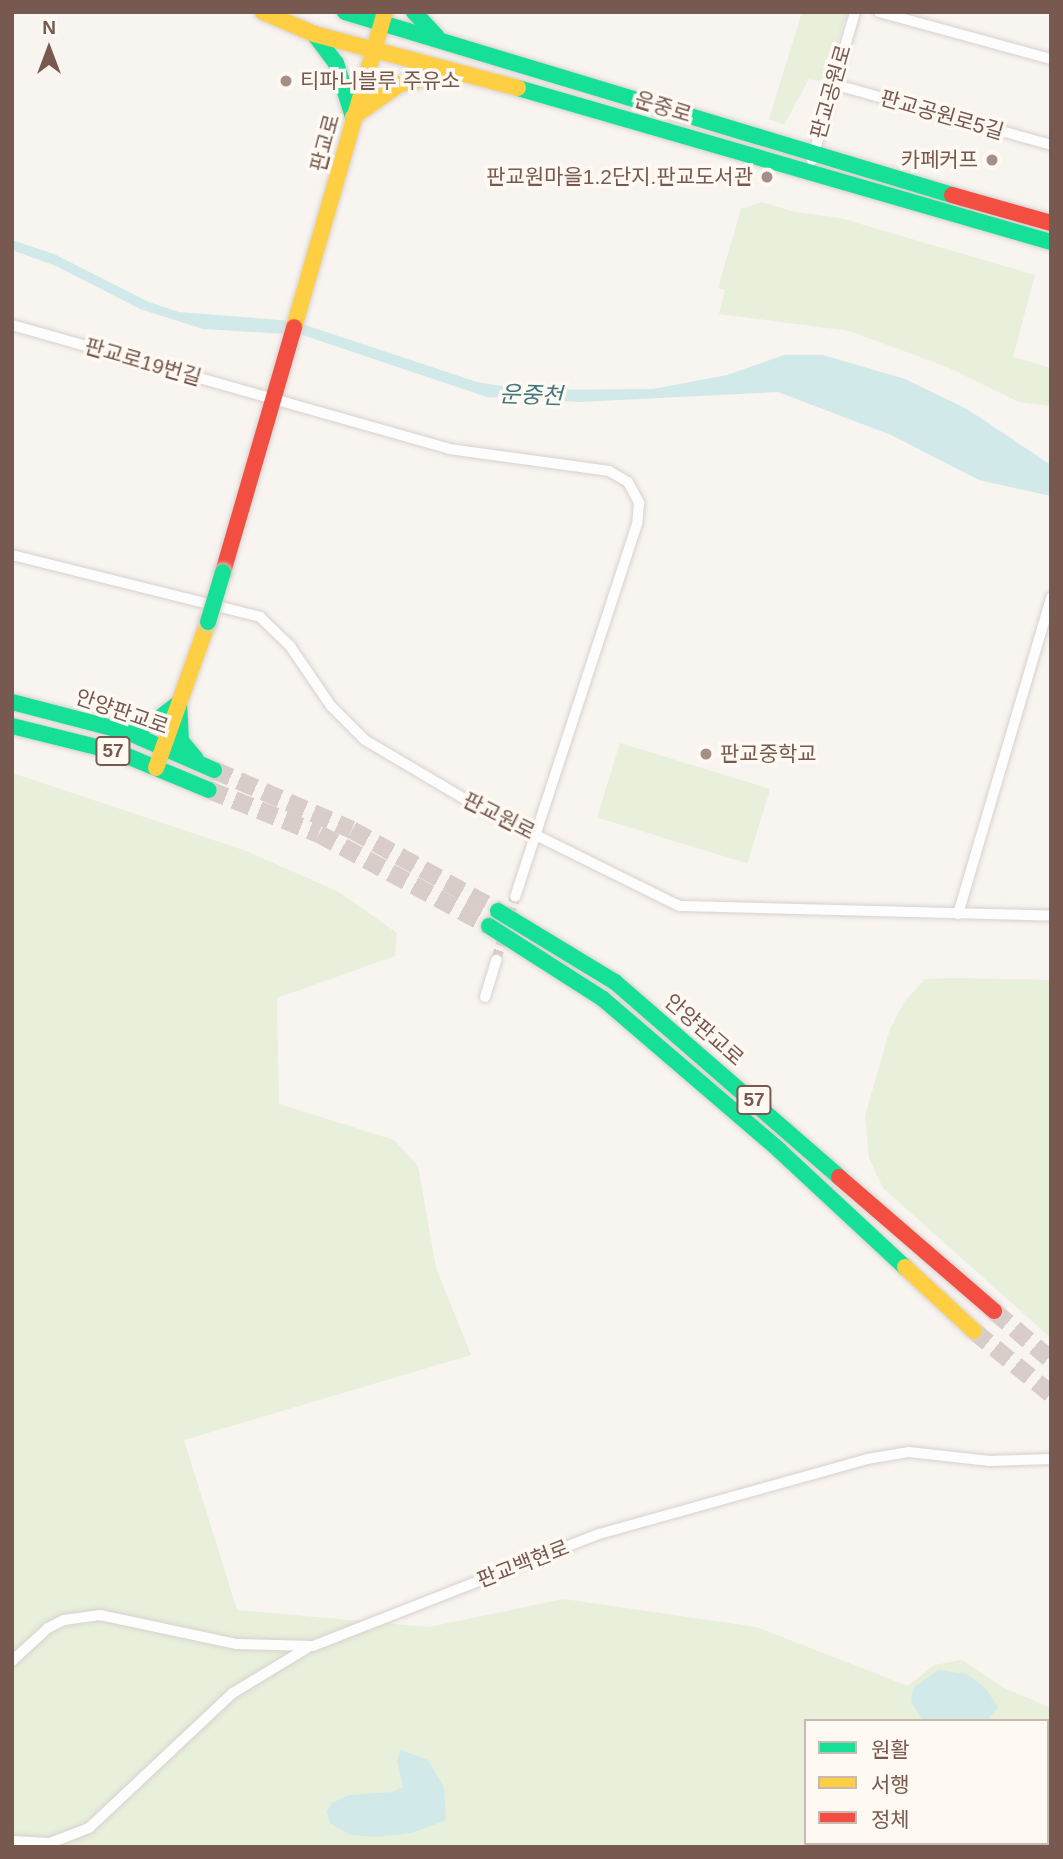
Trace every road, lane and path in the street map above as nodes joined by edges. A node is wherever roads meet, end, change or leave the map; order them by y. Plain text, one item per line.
1 (263, 12) edge
2 (345, 12) edge
3 (414, 12) edge
4 (855, 12) edge
5 (879, 12) edge
6 (384, 18) edge
7 (314, 34) junction
8 (454, 45) junction
9 (374, 51) junction
10 (1051, 59) edge
11 (452, 73) junction
12 (833, 84) junction
13 (353, 117) junction
14 (1051, 145) edge
15 (813, 155) junction
16 (808, 173) junction
17 (1051, 223) edge
18 (1051, 242) edge
19 (12, 325) edge
20 (274, 401) junction
21 (12, 555) edge
22 (1051, 597) edge
23 (12, 702) edge
24 (179, 704) junction
25 (12, 726) edge
26 (127, 732) junction
27 (164, 747) junction
28 (156, 768) junction
29 (209, 790) tunnel mouth
30 (537, 835) junction
31 (515, 897) tunnel mouth
32 (498, 911) tunnel mouth
33 (958, 915) junction
34 (1051, 916) edge
35 (489, 926) tunnel mouth
36 (496, 960) tunnel mouth
37 (485, 997) dead end
38 (993, 1311) tunnel mouth
39 (974, 1331) tunnel mouth
40 (1051, 1459) edge
41 (313, 1646) junction
42 (12, 1661) edge
43 (12, 1841) edge

1 - 7 main road, 운중로
2 - 6 main road, 운중로
3 - 8 main road
4 - 12 street, 판교공원로
5 - 10 street
6 - 8 main road, 운중로
6 - 9 main road, 판교로
7 - 9 main road, 운중로
7 - 13 main road
8 - 15 main road, 운중로
9 - 11 main road, 운중로
9 - 13 main road, 판교로
11 - 13 main road
11 - 16 main road, 운중로
12 - 14 street, 판교공원로5길
12 - 15 street, 판교공원로
13 - 20 main road, 판교로
15 - 16 street, 판교공원로
15 - 17 main road, 운중로
16 - 18 main road, 운중로
19 - 20 street, 판교로19번길
20 - 24 main road, bridge
20 - 30 street, 판교로19번길
21 - 30 street, 판교원로
22 - 33 street
23 - 26 main road, 안양판교로 / 57
24 - 26 main road
24 - 27 main road
24 - 27 main road, 안양판교로 / 57
25 - 28 main road, 안양판교로 / 57
26 - 27 main road, 안양판교로 / 57
27 - 28 main road
28 - 29 main road, 안양판교로 / 57
30 - 31 street, 판교로19번길
30 - 33 street, 판교원로
32 - 38 main road, 안양판교로 / 57
33 - 34 street, 판교원로
35 - 39 main road, 안양판교로 / 57
36 - 37 street
40 - 41 street, 판교백현로
41 - 42 street, 판교백현로
41 - 43 street

